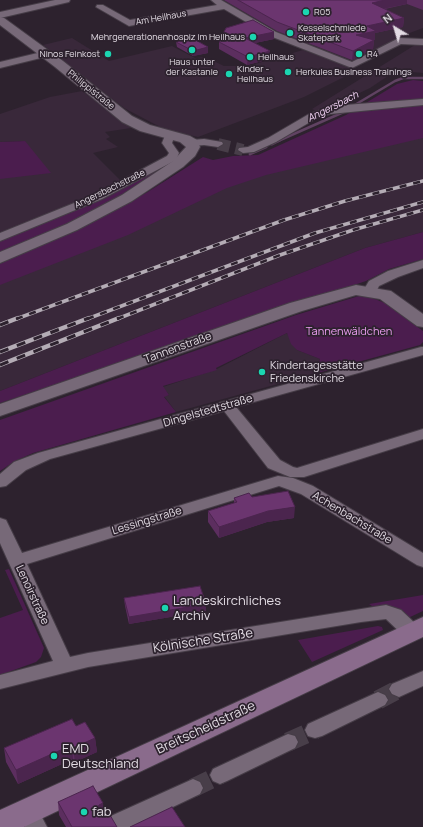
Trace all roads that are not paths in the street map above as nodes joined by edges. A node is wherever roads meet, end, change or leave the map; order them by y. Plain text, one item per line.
1 (66, 0) edge
2 (215, 0) edge
3 (225, 6) junction
4 (100, 7) dead end
5 (0, 15) edge
6 (0, 20) edge
7 (423, 42) edge
8 (46, 54) junction
9 (0, 65) edge
10 (423, 102) edge
11 (170, 134) junction
12 (192, 143) junction
13 (218, 144) tunnel mouth
14 (243, 150) tunnel mouth
15 (0, 237) edge
16 (0, 258) edge
17 (423, 264) edge
18 (363, 291) junction
19 (423, 322) edge
20 (421, 351) dead end
21 (227, 405) junction
22 (0, 410) edge
23 (423, 434) edge
24 (284, 477) junction
25 (0, 482) edge
26 (0, 524) edge
27 (17, 561) junction
28 (423, 561) edge
29 (417, 629) edge
30 (64, 665) junction
31 (423, 678) edge
32 (0, 682) edge
33 (399, 689) tunnel mouth
34 (378, 700) tunnel mouth
35 (315, 730) tunnel mouth
36 (288, 742) tunnel mouth
37 (220, 775) tunnel mouth
38 (193, 788) tunnel mouth
39 (31, 819) edge
40 (0, 824) edge
41 (110, 827) edge

1 - 5 street
2 - 3 street
3 - 4 street, Am Heilhaus
3 - 7 street
6 - 8 street, Philippistraße
8 - 9 street
8 - 11 street, Philippistraße
10 - 14 street
11 - 12 street, Philippistraße
11 - 15 street, Angersbachstraße
12 - 13 street
12 - 16 street
17 - 18 street, Tannenstraße
18 - 19 street
18 - 22 street, Tannenstraße
20 - 21 street, Dingelstedtstraße
21 - 24 street, Achenbachstraße
21 - 25 street, Dingelstedtstraße
23 - 24 street, Lessingstraße
24 - 27 street, Lessingstraße
24 - 28 street, Achenbachstraße
26 - 27 street, Lenoirstraße
27 - 30 street, Lenoirstraße
29 - 30 street, Kölnische Straße
29 - 39 main road, Breitscheidstraße
30 - 32 street, Kölnische Straße
31 - 33 street
34 - 35 street
36 - 37 street
38 - 41 street
39 - 40 main road, Breitscheidstraße

